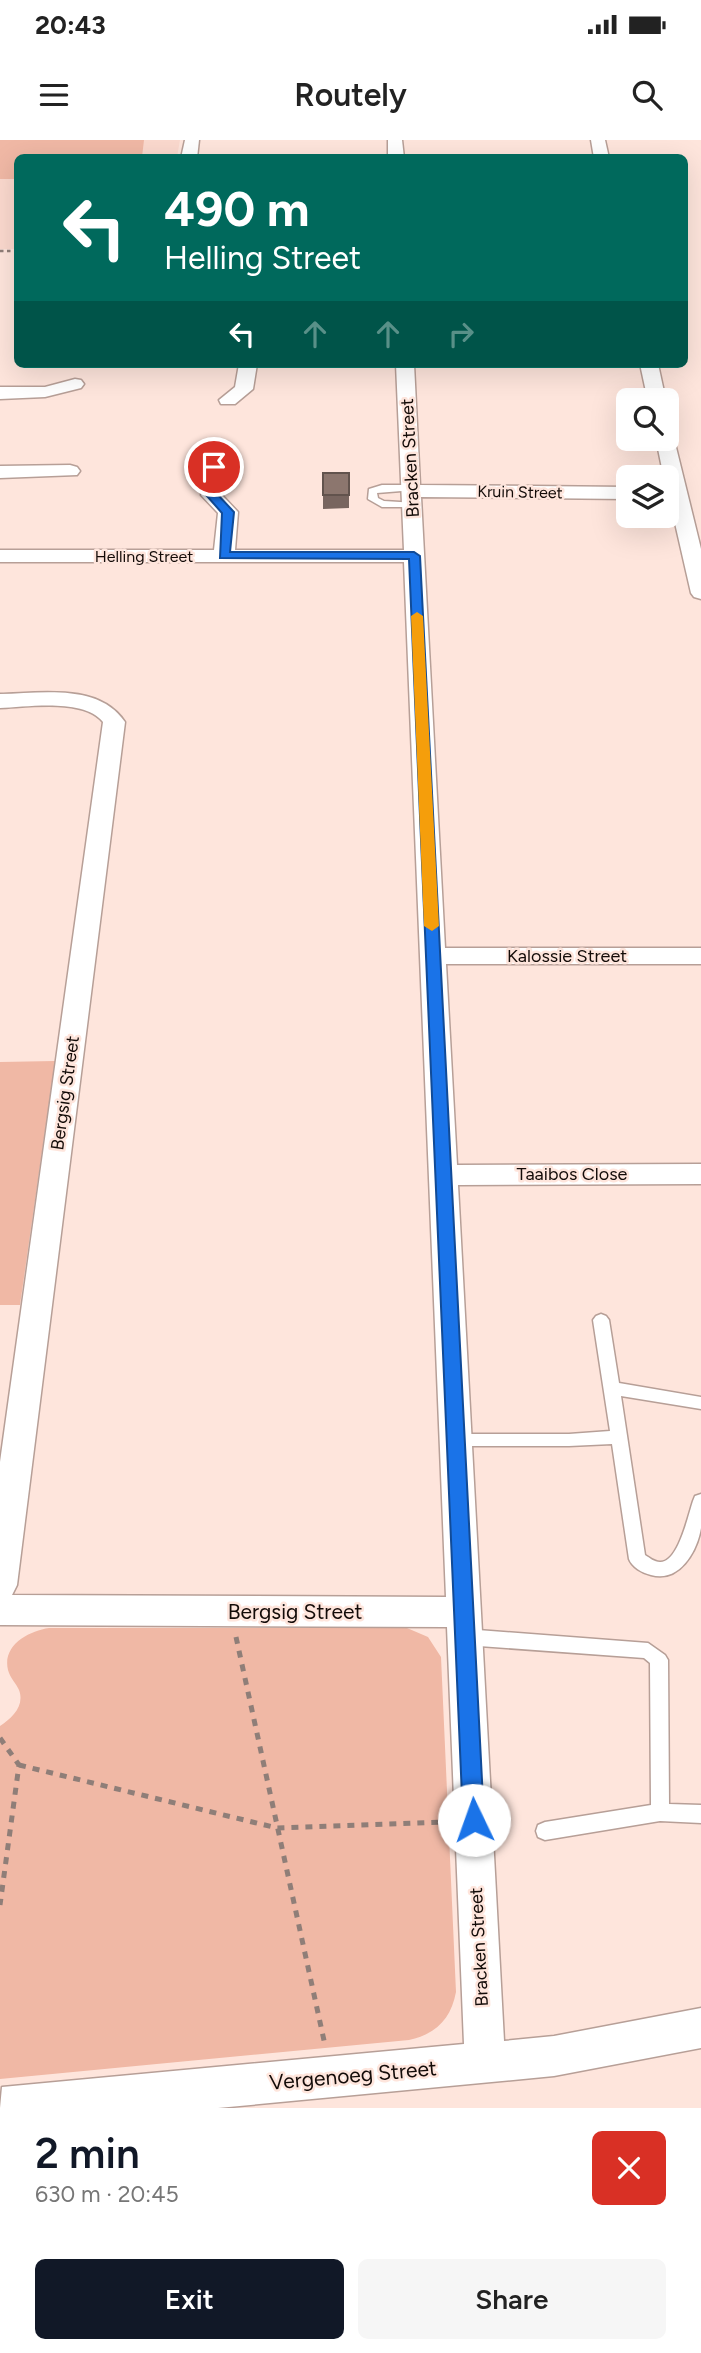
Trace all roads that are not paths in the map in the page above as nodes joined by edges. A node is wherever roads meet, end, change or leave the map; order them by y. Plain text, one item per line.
1 (247, 368) edge
2 (405, 368) edge
3 (650, 368) edge
4 (75, 384) dead end
5 (654, 388) edge
6 (0, 393) edge
7 (228, 400) dead end
8 (228, 463) dead end
9 (70, 471) dead end
10 (0, 472) edge
11 (616, 493) edge
12 (679, 494) edge
13 (701, 494) edge
14 (411, 495) junction
15 (679, 518) edge
16 (224, 555) junction
17 (0, 556) edge
18 (414, 556) junction
19 (701, 593) edge
20 (0, 701) edge
21 (433, 956) junction
22 (701, 956) edge
23 (701, 1174) edge
24 (443, 1175) junction
25 (601, 1320) dead end
26 (611, 1388) junction
27 (701, 1403) edge
28 (619, 1437) junction
29 (456, 1440) junction
30 (701, 1501) edge
31 (0, 1585) edge
32 (0, 1610) edge
33 (464, 1625) junction
34 (660, 1812) junction
35 (701, 1814) edge
36 (545, 1831) dead end
37 (701, 2028) edge
38 (485, 2062) junction
39 (182, 2099) edge
40 (2, 2108) edge

1 - 7 street
2 - 14 street, Bracken Street
3 - 5 street
4 - 6 street
8 - 16 street
9 - 10 street
11 - 14 street, Kruin Street
12 - 13 street
14 - 18 street, Bracken Street
15 - 19 street
16 - 17 street, Helling Street
16 - 18 street, Helling Street
18 - 21 street, Bracken Street
20 - 31 street, Bergsig Street
21 - 22 street, Kalossie Street
21 - 24 street, Bracken Street
23 - 24 street, Taaibos Close
24 - 29 street, Bracken Street
25 - 26 lane
26 - 27 lane
26 - 28 lane
28 - 29 lane
28 - 30 lane
29 - 33 street, Bracken Street
32 - 33 street, Bergsig Street
33 - 34 lane
33 - 38 street, Bracken Street
34 - 35 lane
34 - 36 lane
37 - 38 street, Vergenoeg Street
38 - 39 street, Vergenoeg Street
39 - 40 street, Vergenoeg Street

